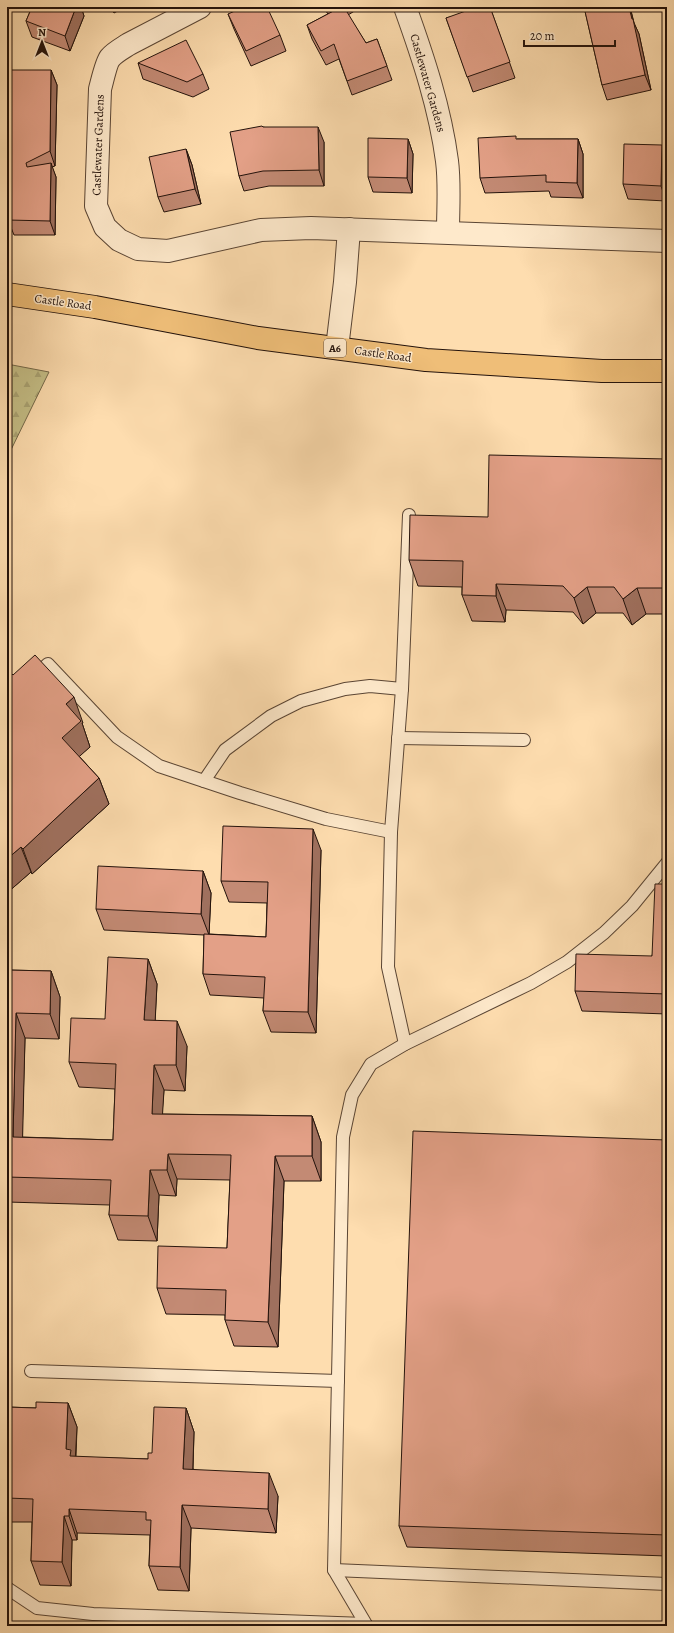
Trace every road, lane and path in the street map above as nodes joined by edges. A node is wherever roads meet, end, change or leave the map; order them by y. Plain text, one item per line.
1 (200, 7) edge
2 (405, 7) edge
3 (349, 229) junction
4 (448, 232) junction
5 (667, 241) edge
6 (7, 294) edge
7 (337, 348) junction
8 (667, 371) edge
9 (409, 515) edge
10 (26, 686) edge
11 (402, 688) junction
12 (398, 738) junction
13 (524, 740) dead end
14 (204, 781) junction
15 (391, 832) junction
16 (667, 863) edge
17 (405, 1044) junction
18 (31, 1371) dead end
19 (338, 1381) junction
20 (334, 1570) junction
21 (667, 1584) edge
22 (7, 1588) edge
23 (366, 1625) edge

1 - 3 street, Castlewater Gardens
2 - 4 street, Castlewater Gardens
3 - 4 street, Castlewater Gardens
3 - 7 street
4 - 5 street, Castlewater Gardens
6 - 7 main road, Castle Road / A6
7 - 8 main road, Castle Road / A6
9 - 11 lane
10 - 14 lane
11 - 12 lane
11 - 14 lane
12 - 13 lane
12 - 15 lane
14 - 15 lane
15 - 17 lane
16 - 17 lane
17 - 19 lane
18 - 19 lane
19 - 20 lane
20 - 21 lane
20 - 23 lane
22 - 23 lane

